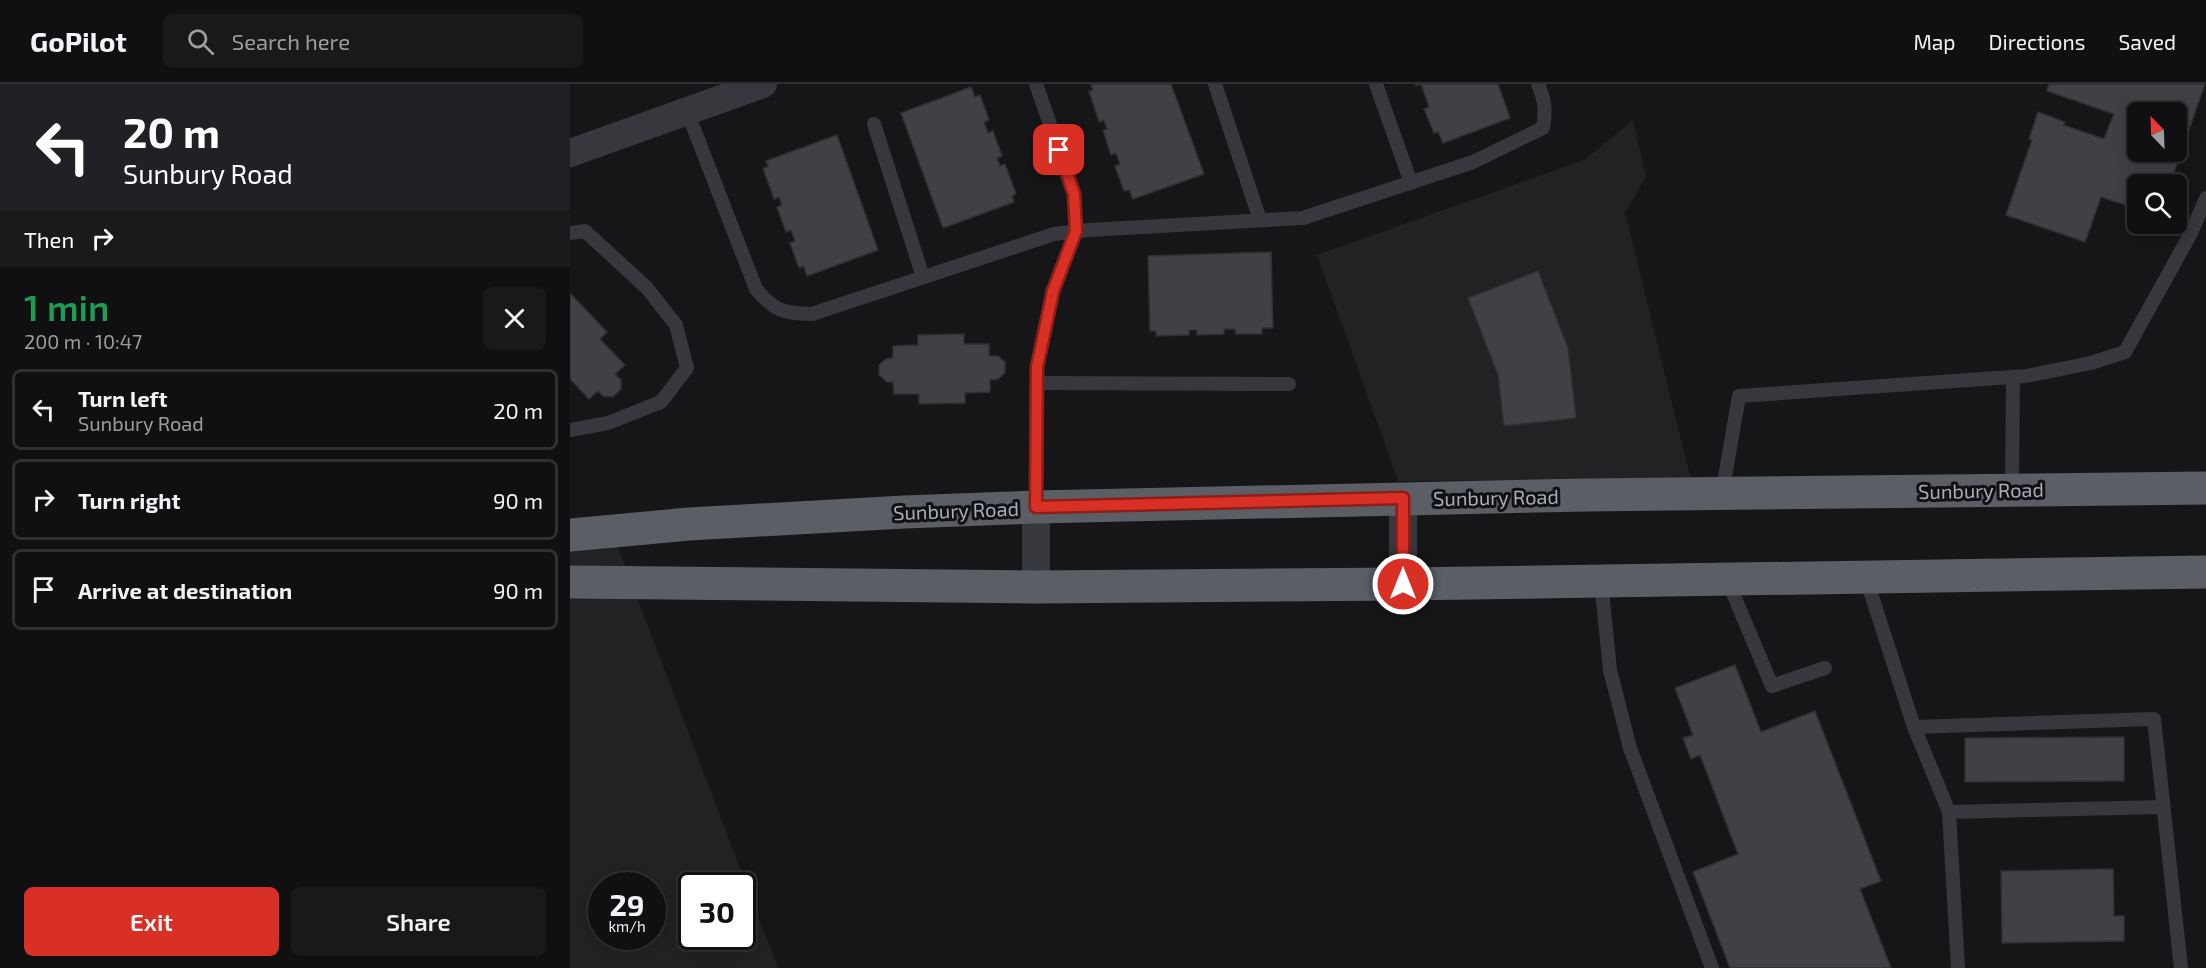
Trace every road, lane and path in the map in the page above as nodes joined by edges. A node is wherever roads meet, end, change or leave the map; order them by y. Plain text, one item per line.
1 (762, 84) edge
2 (1036, 84) edge
3 (1215, 84) edge
4 (1376, 84) edge
5 (1538, 84) edge
6 (687, 111) junction
7 (874, 124) dead end
8 (570, 153) edge
9 (1411, 183) junction
10 (2206, 198) edge
11 (1260, 220) junction
12 (1076, 231) junction
13 (570, 233) edge
14 (923, 277) junction
15 (2013, 377) junction
16 (1037, 382) junction
17 (1289, 384) dead end
18 (570, 430) edge
19 (2206, 488) edge
20 (2012, 490) junction
21 (1722, 494) junction
22 (1403, 498) junction
23 (1036, 507) junction
24 (570, 535) edge
25 (2206, 572) edge
26 (1866, 578) junction
27 (1727, 579) junction
28 (1601, 581) junction
29 (570, 582) edge
30 (1403, 584) junction
31 (1036, 587) junction
32 (1825, 669) dead end
33 (1914, 727) junction
34 (2163, 807) junction
35 (1949, 812) junction
36 (1712, 968) edge
37 (1958, 968) edge
38 (2181, 968) edge

1 - 6 street
2 - 12 lane
3 - 11 lane
4 - 9 lane
5 - 9 lane
6 - 8 street
6 - 14 lane
7 - 14 lane
9 - 11 lane
10 - 15 lane
11 - 12 lane
12 - 14 lane
12 - 16 lane
13 - 18 lane
15 - 20 lane
15 - 21 lane
16 - 17 lane
16 - 23 lane
19 - 20 highway, Sunbury Road
20 - 21 highway, Sunbury Road
21 - 22 highway, Sunbury Road
22 - 23 highway, Sunbury Road
22 - 30 street
23 - 24 highway, Sunbury Road
23 - 31 street
25 - 26 highway
26 - 27 highway
26 - 33 lane
27 - 28 highway
27 - 32 lane
28 - 30 highway
28 - 36 lane
29 - 31 highway
30 - 31 highway
33 - 34 lane
33 - 35 lane
34 - 35 lane
34 - 38 lane
35 - 37 lane

